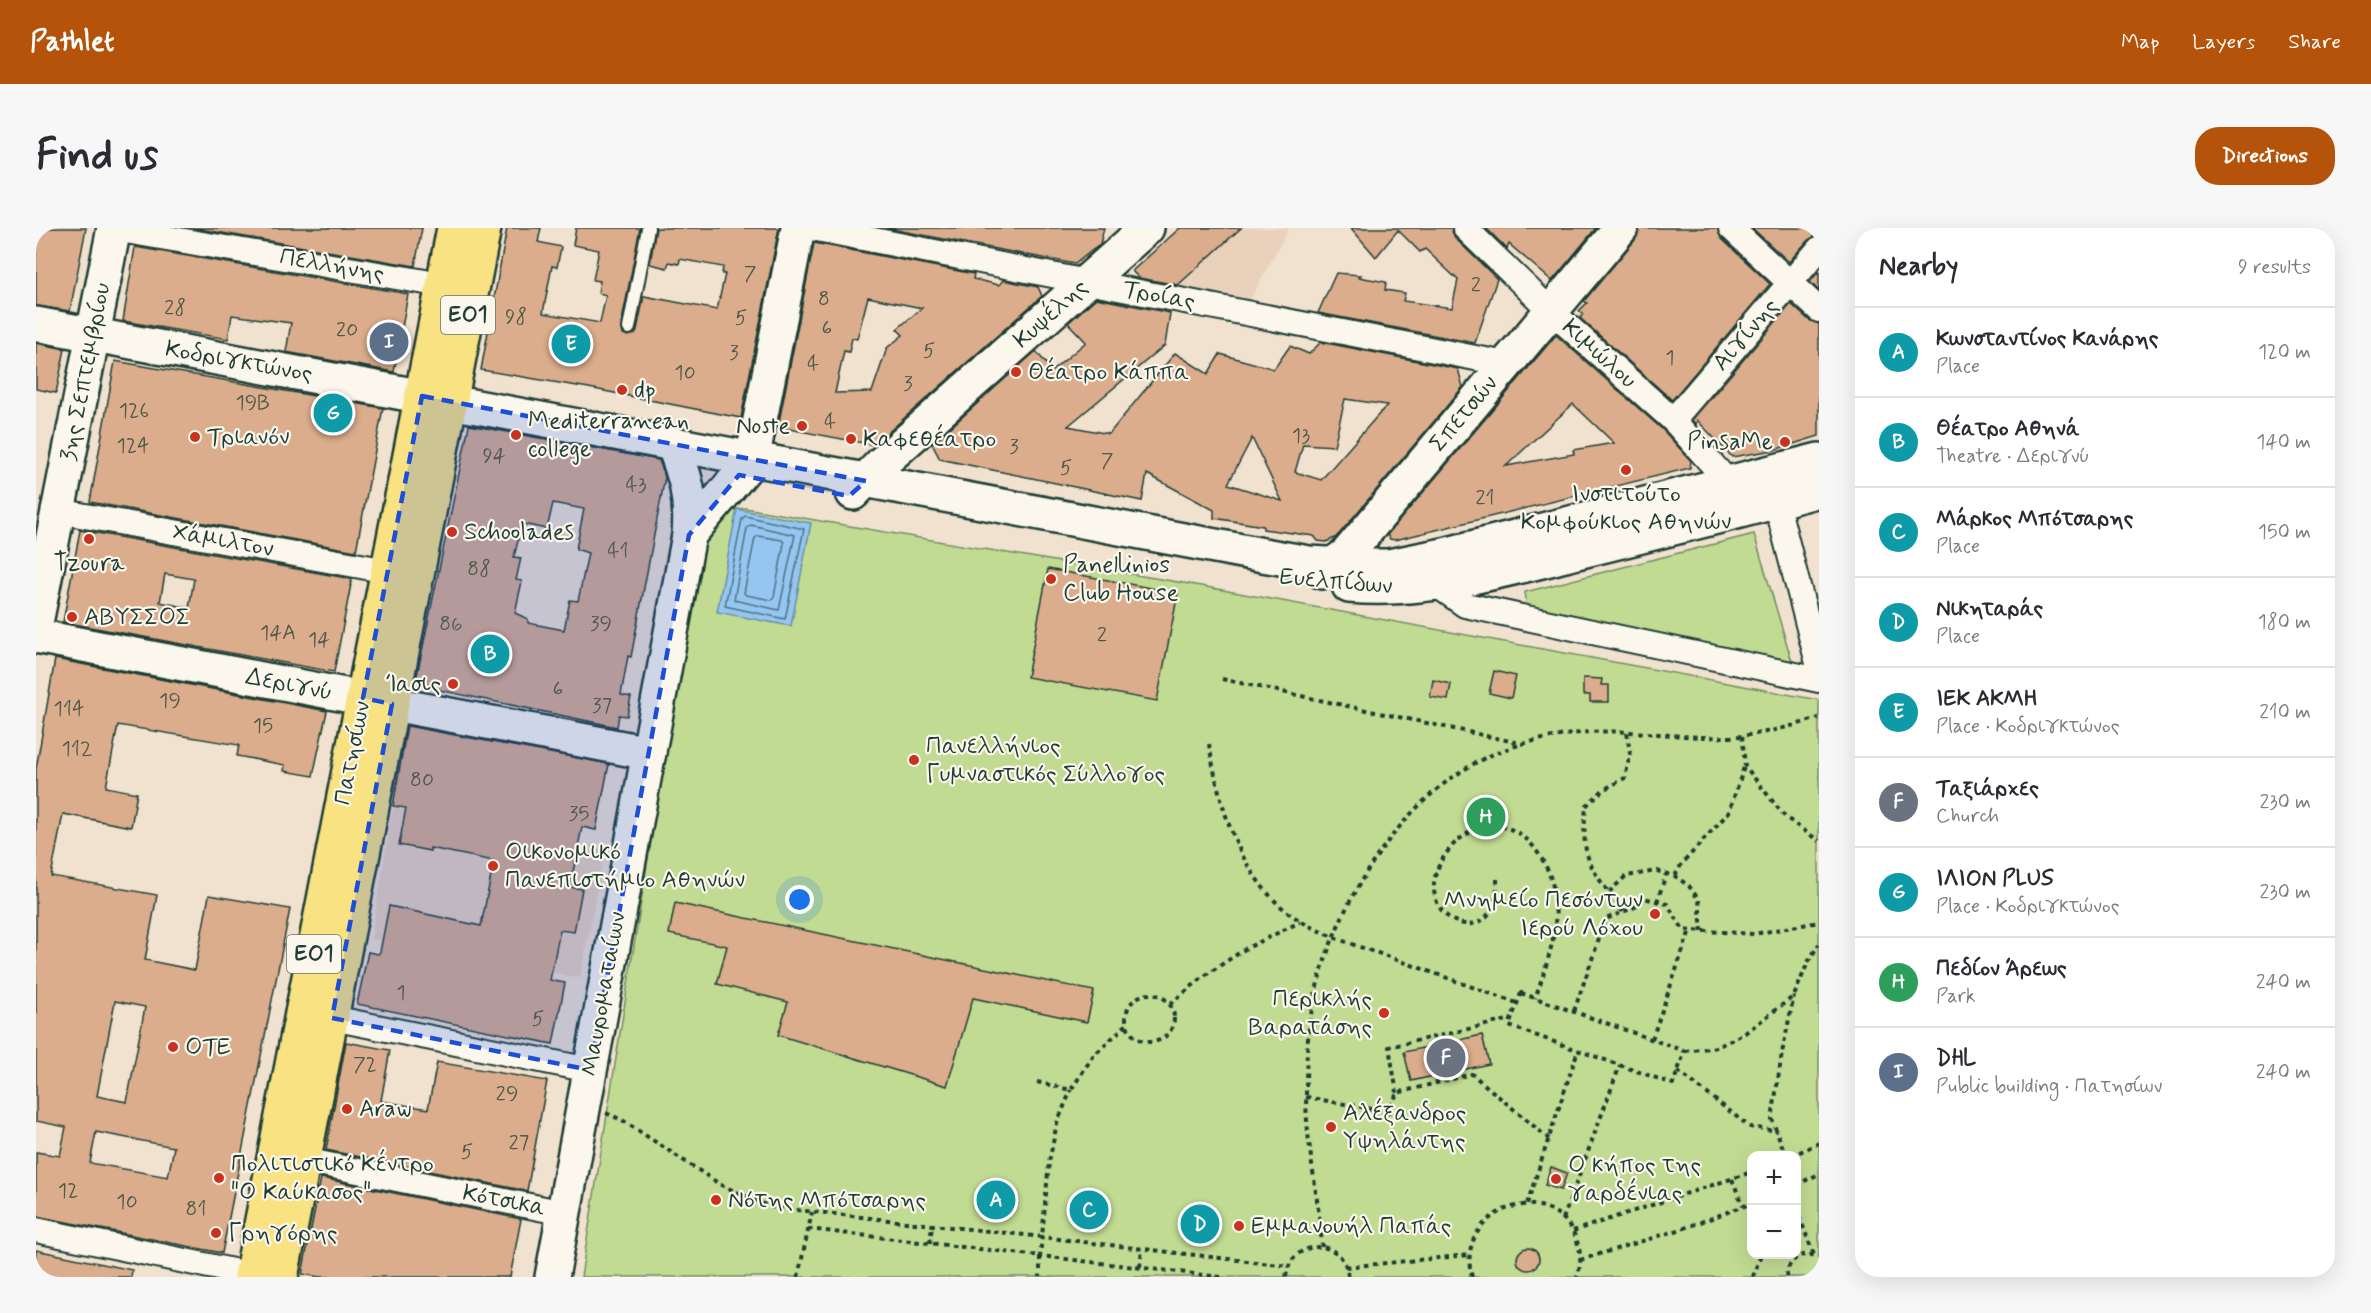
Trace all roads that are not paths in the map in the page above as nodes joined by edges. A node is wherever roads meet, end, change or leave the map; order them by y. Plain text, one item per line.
1 (454, 228) edge
2 (484, 228) edge
3 (648, 228) edge
4 (798, 228) edge
5 (812, 228) edge
6 (1117, 228) edge
7 (1147, 228) edge
8 (1465, 228) edge
9 (1621, 228) edge
10 (1731, 228) edge
11 (114, 229) edge
12 (1819, 249) edge
13 (1099, 271) junction
14 (1790, 284) junction
15 (443, 285) junction
16 (1819, 310) edge
17 (1551, 311) junction
18 (36, 324) edge
19 (629, 328) dead end
20 (93, 335) junction
21 (1506, 364) junction
22 (436, 399) junction
23 (1673, 420) junction
24 (673, 444) junction
25 (1819, 460) edge
26 (746, 468) junction
27 (1729, 483) junction
28 (857, 488) junction
29 (1819, 490) edge
30 (1776, 501) junction
31 (58, 511) junction
32 (689, 535) junction
33 (1512, 554) junction
34 (1332, 566) junction
35 (388, 571) junction
36 (1294, 582) junction
37 (1437, 585) junction
38 (36, 622) edge
39 (36, 636) edge
40 (1819, 667) edge
41 (1819, 680) edge
42 (378, 701) junction
43 (649, 753) junction
44 (332, 1018) junction
45 (590, 1070) junction
46 (304, 1160) junction
47 (564, 1213) junction
48 (36, 1230) edge
49 (262, 1276) edge
50 (552, 1277) edge

1 - 15 main road, Πατησίων / ΕΟ1
2 - 22 main road, Πατησίων / ΕΟ1
3 - 19 lane
4 - 26 main road
5 - 13 street, Τροίας
6 - 13 street
7 - 13 main road, Κυψέλης
8 - 17 street, Κιμώλου
9 - 17 main road, Σπετσών
10 - 14 street
11 - 15 street, Πελλήνης
11 - 20 main road, 3ης Σεπτεμβρίου
12 - 14 street, Αιγίνης
13 - 21 street, Τροίας
13 - 28 main road, Κυψέλης
14 - 16 street
14 - 23 street, Αιγίνης
15 - 22 main road, Πατησίων / ΕΟ1
17 - 21 main road, Σπετσών
17 - 23 street, Κιμώλου
18 - 20 main road, Κοδριγκτώνος
20 - 22 main road, Κοδριγκτώνος
20 - 31 main road, 3ης Σεπτεμβρίου
21 - 34 main road, Σπετσών
22 - 24 main road, Κοδριγκτώνος
22 - 35 main road, Πατησίων / ΕΟ1
22 - 42 main road, Πατησίων / ΕΟ1
23 - 27 street, Κιμώλου
24 - 26 main road, Κοδριγκτώνος
24 - 32 main road, Μαυροματαίων
25 - 27 main road, Ευελπίδων
26 - 28 main road, Κοδριγκτώνος
26 - 32 main road, Μαυροματαίων
27 - 33 main road, Ευελπίδων
28 - 34 main road, Ευελπίδων
28 - 36 main road, Ευελπίδων
29 - 30 main road, Ευελπίδων
30 - 33 main road, Ευελπίδων
30 - 40 street
31 - 35 street, Χάμιλτον
31 - 38 main road, 3ης Σεπτεμβρίου
32 - 43 main road, Μαυροματαίων
33 - 34 main road, Ευελπίδων
33 - 37 main road, Ευελπίδων
34 - 36 main road, Σπετσών
35 - 42 main road, Πατησίων / ΕΟ1
36 - 37 main road, Ευελπίδων
37 - 41 street
39 - 42 main road, Δεριγνύ
42 - 43 main road, Δεριγνύ
42 - 44 main road, Πατησίων / ΕΟ1
42 - 49 main road, Πατησίων / ΕΟ1
43 - 45 main road, Μαυροματαίων
44 - 45 street
44 - 46 main road, Πατησίων / ΕΟ1
45 - 47 main road, Μαυροματαίων
46 - 47 street, Κότσικα
46 - 49 main road, Πατησίων / ΕΟ1
47 - 50 main road, Μαυροματαίων
48 - 49 street

